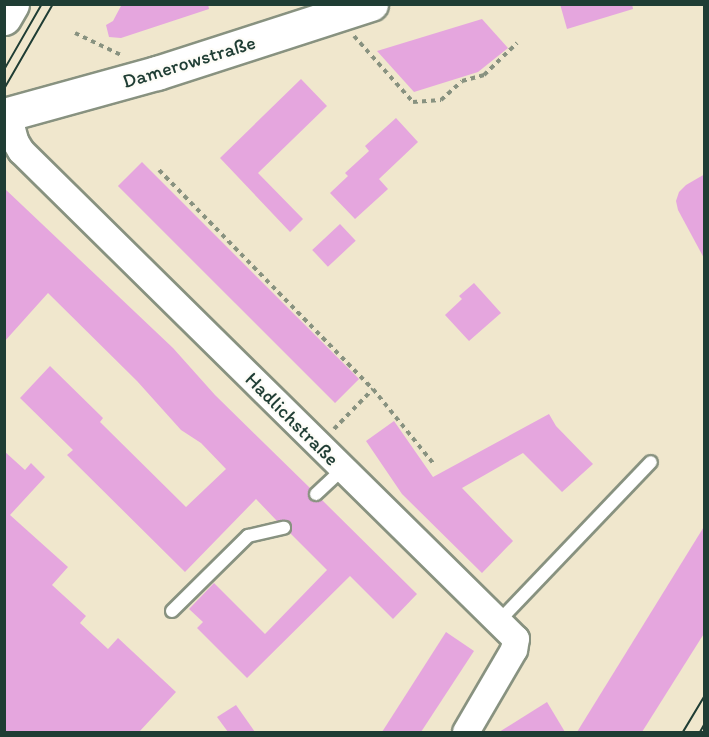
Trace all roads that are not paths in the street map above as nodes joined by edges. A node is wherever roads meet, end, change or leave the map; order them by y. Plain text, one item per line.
1 (12, 4) edge
2 (372, 4) edge
3 (4, 18) edge
4 (6, 115) edge
5 (651, 462) dead end
6 (343, 469) junction
7 (316, 494) dead end
8 (284, 528) dead end
9 (172, 611) dead end
10 (498, 622) junction
11 (466, 732) edge

1 - 3 main road
2 - 4 main road, Damerowstraße
4 - 6 street, Hadlichstraße
5 - 10 lane
6 - 7 lane
6 - 10 street, Hadlichstraße
8 - 9 lane
10 - 11 street, Hadlichstraße

